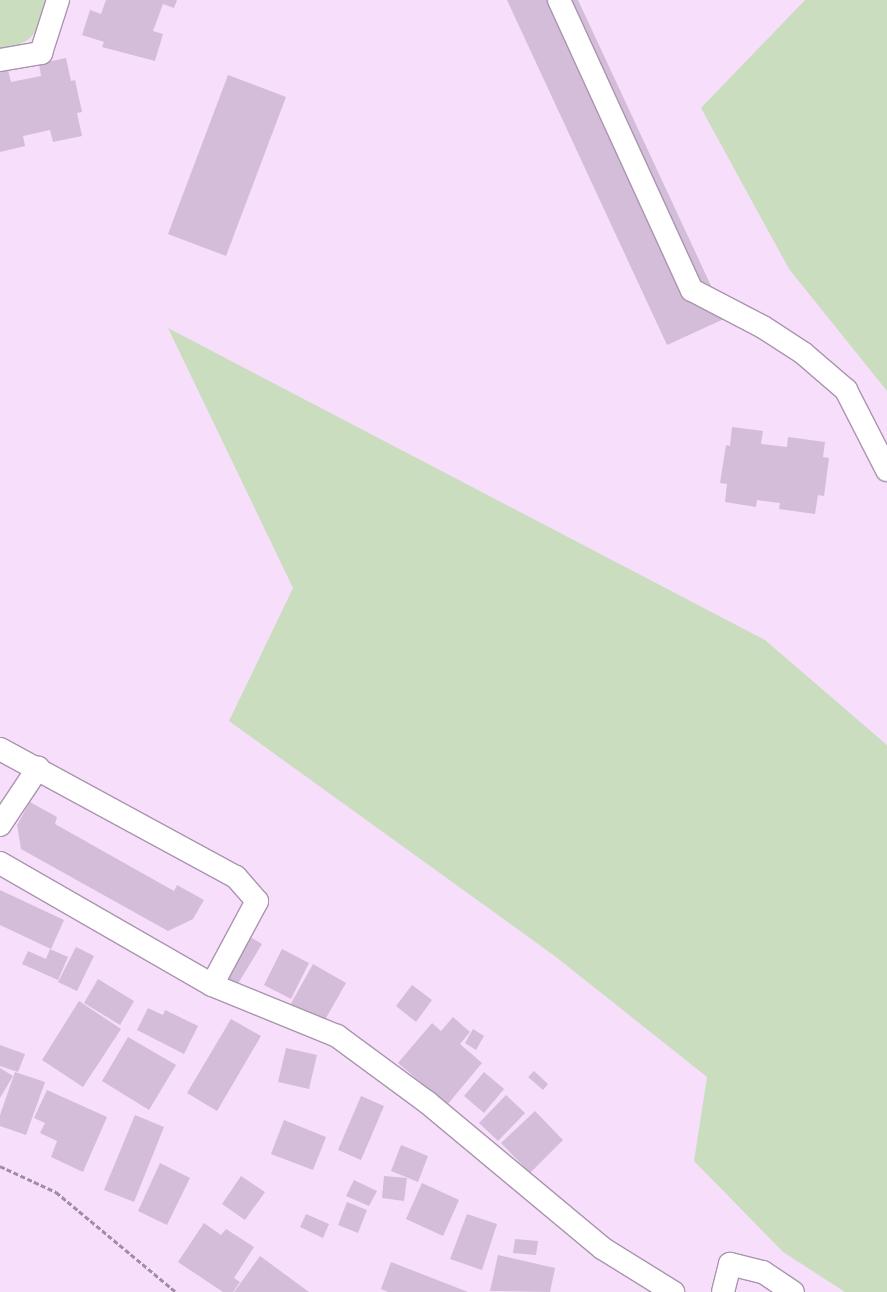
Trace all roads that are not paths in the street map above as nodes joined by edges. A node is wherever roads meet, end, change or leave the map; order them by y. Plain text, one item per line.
1 (58, 0) edge
2 (559, 0) edge
3 (0, 60) edge
4 (887, 470) edge
5 (0, 749) edge
6 (38, 768) junction
7 (0, 825) edge
8 (0, 863) edge
9 (212, 985) junction
10 (673, 1292) edge
11 (723, 1292) edge
12 (793, 1292) edge

1 - 3 street
2 - 4 street
5 - 6 street
6 - 7 street
6 - 9 street
8 - 9 street
9 - 10 street
11 - 12 street

